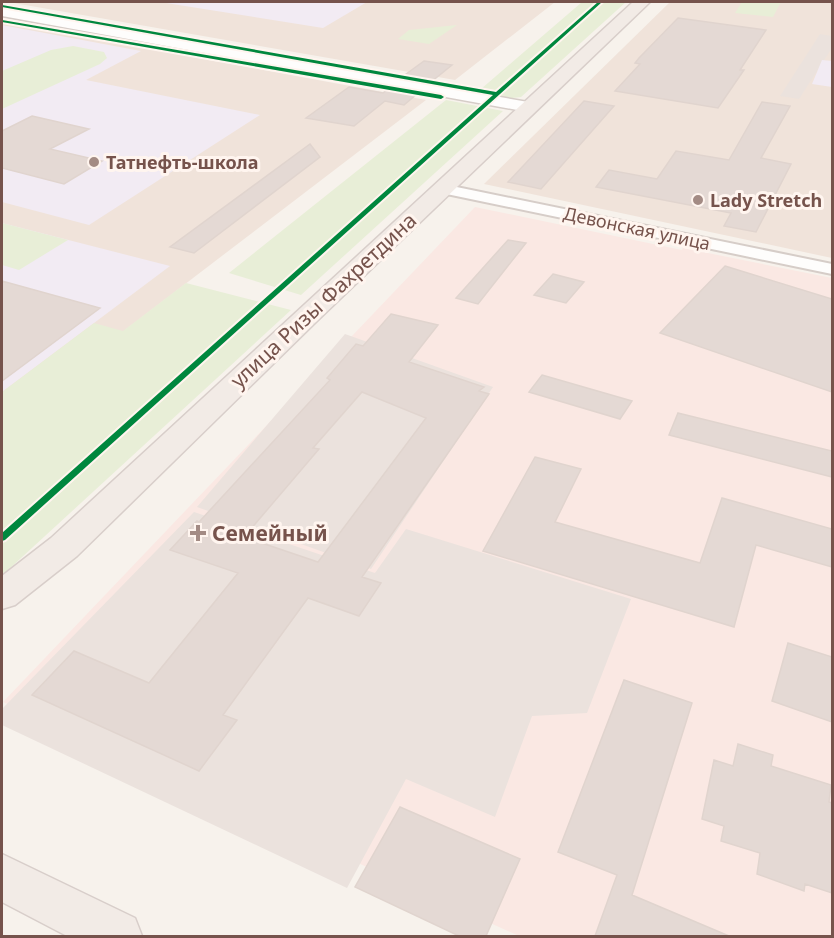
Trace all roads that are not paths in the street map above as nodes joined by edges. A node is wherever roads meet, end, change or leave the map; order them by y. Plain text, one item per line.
1 (642, 2) edge
2 (2, 12) edge
3 (528, 107) junction
4 (442, 189) junction
5 (832, 269) edge
6 (64, 547) junction
7 (2, 595) edge
8 (2, 609) edge
9 (2, 877) edge
10 (117, 936) edge

1 - 3 main road, улица Ризы Фахретдина
2 - 3 street
3 - 4 main road, улица Ризы Фахретдина
4 - 5 street, Девонская улица
4 - 6 main road, улица Ризы Фахретдина
6 - 7 main road, улица Ризы Фахретдина
6 - 8 main road
9 - 10 main road

